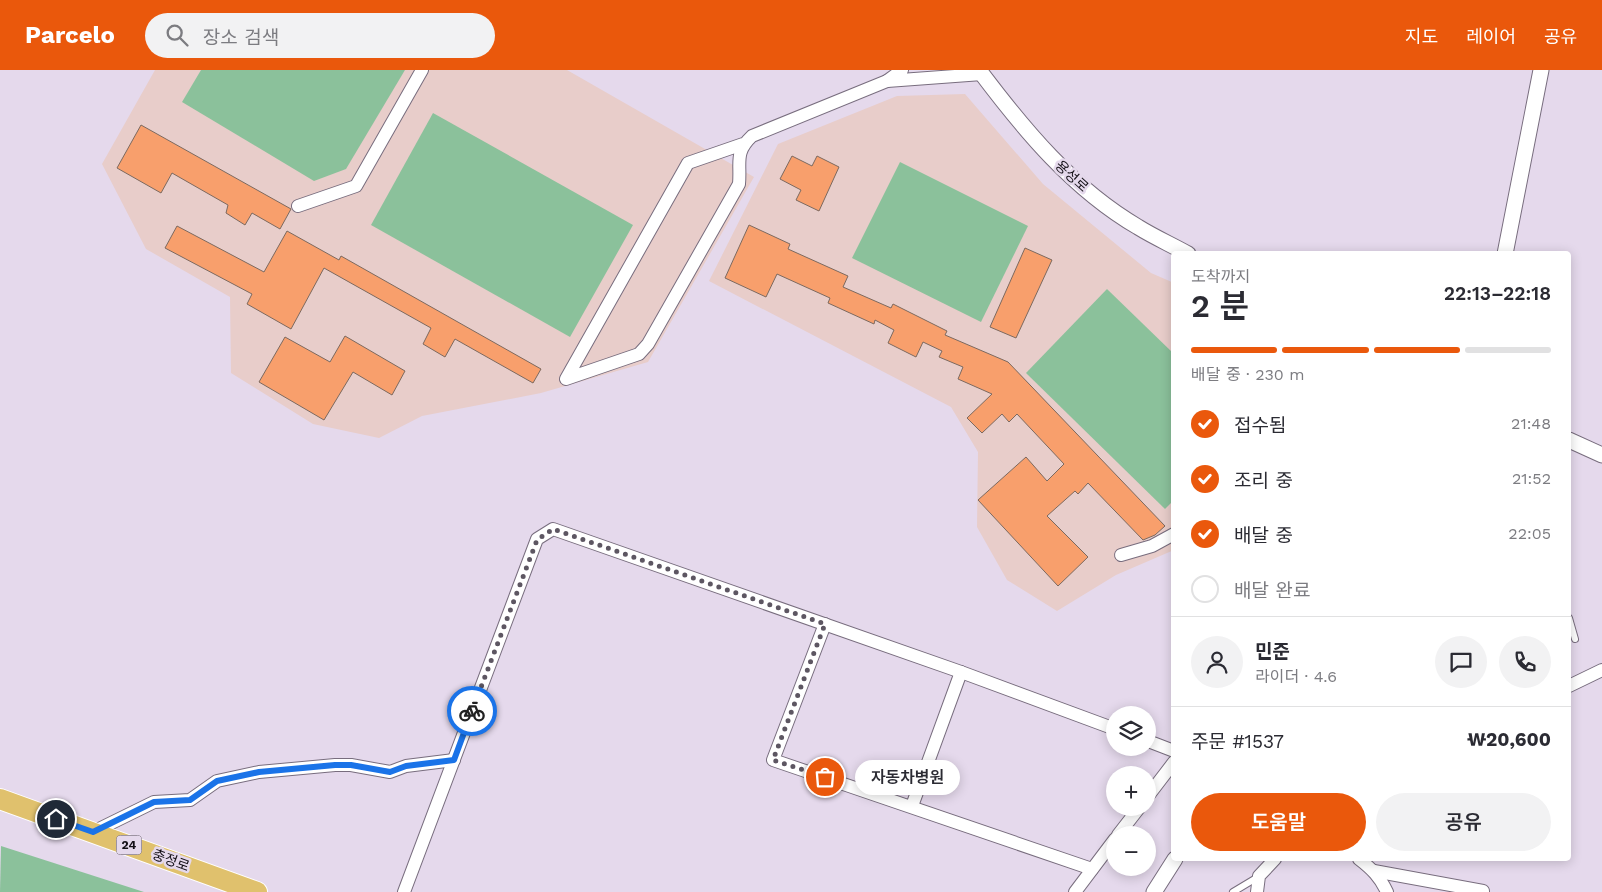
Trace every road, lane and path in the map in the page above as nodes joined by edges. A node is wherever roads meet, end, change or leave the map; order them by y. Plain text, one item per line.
1 (422, 70) edge
2 (902, 70) edge
3 (1541, 70) edge
4 (981, 72) edge
5 (887, 81) junction
6 (743, 144) junction
7 (298, 206) dead end
8 (1182, 251) edge
9 (1506, 251) edge
10 (1571, 441) edge
11 (1602, 455) edge
12 (1171, 536) edge
13 (1121, 556) dead end
14 (825, 624) junction
15 (1571, 624) edge
16 (1571, 637) edge
17 (1602, 670) edge
18 (961, 672) junction
19 (1571, 685) edge
20 (1106, 726) edge
21 (1156, 744) edge
22 (1171, 750) edge
23 (454, 760) junction
24 (1171, 766) edge
25 (1156, 786) edge
26 (0, 799) edge
27 (912, 806) junction
28 (1133, 816) edge
29 (1125, 826) edge
30 (93, 832) junction
31 (1106, 851) edge
32 (1174, 861) edge
33 (1273, 861) edge
34 (1362, 861) edge
35 (1092, 869) junction
36 (1374, 871) junction
37 (1259, 876) junction
38 (1483, 891) edge
39 (257, 892) edge
40 (404, 892) edge
41 (1075, 892) edge
42 (1154, 892) edge
43 (1233, 892) edge
44 (1257, 892) edge
45 (1387, 892) edge

1 - 7 street
2 - 5 street
3 - 9 street
4 - 5 street
4 - 8 street, 용성로
5 - 6 street
6 - 6 street
10 - 11 street
12 - 13 street
14 - 18 street
14 - 23 street
14 - 27 street
15 - 16 lane
17 - 19 street
18 - 20 street
18 - 27 street
21 - 22 street
23 - 30 street
23 - 40 street
24 - 25 street
26 - 30 main road, 충정로 / 24
27 - 35 street
28 - 29 street
30 - 39 main road, 충정로 / 24
31 - 35 street
32 - 42 street
33 - 37 street
34 - 36 street
35 - 41 street
36 - 38 street
36 - 45 street
37 - 43 lane
37 - 44 street

